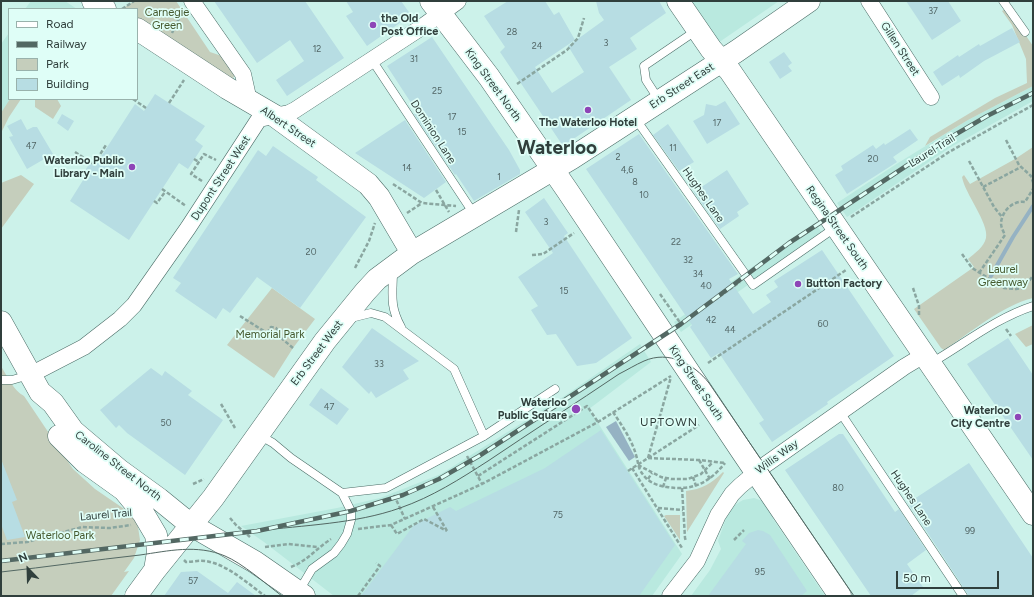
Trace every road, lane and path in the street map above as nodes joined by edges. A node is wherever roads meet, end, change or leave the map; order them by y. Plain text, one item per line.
1 (134, 1) edge
2 (458, 1) edge
3 (678, 1) edge
4 (810, 1) edge
5 (869, 1) edge
6 (1004, 1) edge
7 (187, 6) edge
8 (436, 7) edge
9 (124, 8) edge
10 (584, 18) dead end
11 (138, 30) edge
12 (698, 30) junction
13 (1024, 32) dead end
14 (166, 48) junction
15 (372, 60) junction
16 (721, 61) junction
17 (197, 69) junction
18 (517, 84) dead end
19 (931, 97) dead end
20 (134, 100) edge
21 (249, 101) junction
22 (660, 101) junction
23 (170, 103) dead end
24 (1033, 105) edge
25 (146, 108) dead end
26 (275, 116) junction
27 (634, 117) junction
28 (1006, 140) dead end
29 (106, 144) dead end
30 (75, 152) dead end
31 (194, 159) dead end
32 (216, 160) dead end
33 (969, 161) dead end
34 (199, 162) junction
35 (1021, 167) junction
36 (553, 170) junction
37 (203, 181) dead end
38 (1033, 182) edge
39 (390, 183) dead end
40 (983, 187) junction
41 (1033, 189) edge
42 (436, 190) dead end
43 (154, 201) dead end
44 (422, 203) junction
45 (186, 206) dead end
46 (446, 206) junction
47 (519, 207) dead end
48 (472, 211) junction
49 (450, 213) dead end
50 (402, 216) dead end
51 (1002, 218) junction
52 (376, 219) dead end
53 (842, 223) junction
54 (516, 232) dead end
55 (574, 233) dead end
56 (412, 253) junction
57 (962, 254) dead end
58 (532, 255) dead end
59 (860, 261) junction
60 (393, 267) junction
61 (355, 268) dead end
62 (980, 272) junction
63 (1033, 276) edge
64 (1027, 284) junction
65 (1033, 284) edge
66 (753, 285) junction
67 (913, 288) dead end
68 (916, 299) junction
69 (910, 303) dead end
70 (1033, 306) edge
71 (673, 312) dead end
72 (240, 316) dead end
73 (919, 316) dead end
74 (341, 320) junction
75 (1, 322) edge
76 (402, 329) junction
77 (1006, 329) dead end
78 (267, 333) junction
79 (1011, 336) dead end
80 (280, 337) junction
81 (294, 348) dead end
82 (927, 359) junction
83 (708, 363) dead end
84 (1, 380) edge
85 (35, 384) junction
86 (555, 389) dead end
87 (221, 404) dead end
88 (613, 412) junction
89 (840, 412) junction
90 (598, 422) junction
91 (699, 425) dead end
92 (235, 428) dead end
93 (258, 435) junction
94 (484, 436) junction
95 (462, 448) junction
96 (648, 458) junction
97 (699, 460) junction
98 (713, 462) junction
99 (637, 465) junction
100 (632, 468) junction
101 (705, 470) junction
102 (628, 471) dead end
103 (756, 472) junction
104 (652, 473) junction
105 (478, 476) junction
106 (693, 477) junction
107 (666, 478) junction
108 (710, 478) junction
109 (648, 479) junction
110 (482, 484) junction
111 (390, 485) junction
112 (696, 486) junction
113 (663, 487) junction
114 (682, 488) junction
115 (342, 493) junction
116 (433, 507) junction
117 (657, 508) junction
118 (683, 510) junction
119 (1032, 512) edge
120 (230, 518) dead end
121 (405, 519) junction
122 (132, 525) dead end
123 (191, 525) junction
124 (391, 525) junction
125 (744, 530) dead end
126 (348, 531) junction
127 (250, 537) dead end
128 (734, 540) dead end
129 (686, 541) dead end
130 (1, 544) edge
131 (264, 548) dead end
132 (318, 548) junction
133 (682, 548) dead end
134 (207, 556) dead end
135 (206, 561) junction
136 (186, 562) dead end
137 (376, 563) dead end
138 (291, 567) dead end
139 (155, 570) junction
140 (301, 594) edge
141 (136, 596) edge
142 (265, 596) edge
143 (358, 596) edge
144 (670, 596) edge
145 (840, 596) edge
146 (963, 596) edge

1 - 9 path
2 - 8 street, Dupont Street West
3 - 12 main road, Regina Street South
4 - 16 main road, Erb Street East
5 - 19 street, Gillen Street
6 - 13 lane
7 - 14 path
7 - 21 street
8 - 15 street, Dupont Street West
8 - 36 main road, King Street North
10 - 18 path
11 - 14 main road, Albert Street
12 - 16 main road, Regina Street South
12 - 22 lane
14 - 17 main road, Albert Street
15 - 26 street, Dupont Street West
15 - 48 lane, Dominion Lane
16 - 22 main road, Erb Street East
16 - 53 main road, Regina Street South
17 - 21 main road, Albert Street
17 - 23 path
20 - 25 path
21 - 26 main road, Albert Street
22 - 27 main road, Erb Street East
24 - 53 path, Laurel Trail
26 - 56 main road, Albert Street
26 - 85 street, Dupont Street West
27 - 36 main road, Erb Street East
27 - 66 lane, Hughes Lane
28 - 35 path
29 - 30 path
31 - 34 path
32 - 34 path
33 - 40 path
34 - 37 path
35 - 38 path
35 - 40 path
36 - 48 main road, Erb Street West
36 - 103 main road, King Street South
39 - 44 path
40 - 51 path
41 - 51 path
42 - 46 path
43 - 45 path
44 - 46 path
44 - 50 path
46 - 48 path
46 - 49 path
47 - 54 path
48 - 56 main road, Erb Street West
51 - 62 path
52 - 61 path
53 - 59 main road, Regina Street South
53 - 66 lane
55 - 58 path
56 - 60 main road, Erb Street West
57 - 62 path
59 - 82 main road, Regina Street South
59 - 83 path
60 - 74 main road, Erb Street West
60 - 76 lane
62 - 64 path
63 - 64 path
64 - 65 path
66 - 71 path
67 - 68 path
68 - 69 path
68 - 73 path
70 - 82 lane
72 - 78 path
74 - 76 lane
74 - 93 main road, Erb Street West
75 - 85 main road, Caroline Street North
76 - 94 lane
77 - 79 path
78 - 80 path
78 - 80 path
80 - 81 path
82 - 89 street, Willis Way
82 - 119 main road, Regina Street South
84 - 85 lane
85 - 123 main road, Caroline Street North
85 - 139 main road
86 - 94 lane
87 - 92 path
88 - 90 path
88 - 96 path
88 - 99 path
89 - 103 street, Willis Way
89 - 146 lane, Hughes Lane
90 - 105 path
90 - 110 path
91 - 96 path
93 - 115 lane
93 - 123 main road, Erb Street West
94 - 95 lane
95 - 105 path
95 - 111 lane
96 - 97 path
96 - 99 path
97 - 98 path
97 - 101 path
98 - 101 path
98 - 108 path
99 - 100 path
99 - 104 path
99 - 109 path
100 - 102 path
100 - 117 path
101 - 106 path
101 - 108 path
103 - 144 street, Willis Way
103 - 145 main road, King Street South
104 - 107 path
104 - 109 path
105 - 110 path
106 - 107 path
106 - 112 path
107 - 113 path
108 - 112 path
109 - 113 path
110 - 116 path
111 - 115 lane
111 - 121 path
112 - 114 path
113 - 114 path
114 - 118 path
115 - 126 lane
116 - 121 path
116 - 124 path
117 - 118 path
117 - 133 path
118 - 129 path
120 - 127 path
121 - 124 path
122 - 130 path, Laurel Trail
123 - 139 main road, Erb Street West
123 - 140 main road, Caroline Street North
124 - 126 path
125 - 128 path
126 - 132 path
126 - 140 lane
131 - 132 path
132 - 138 path
134 - 135 path
135 - 136 path
135 - 142 path
137 - 143 path
139 - 141 main road, Erb Street West

